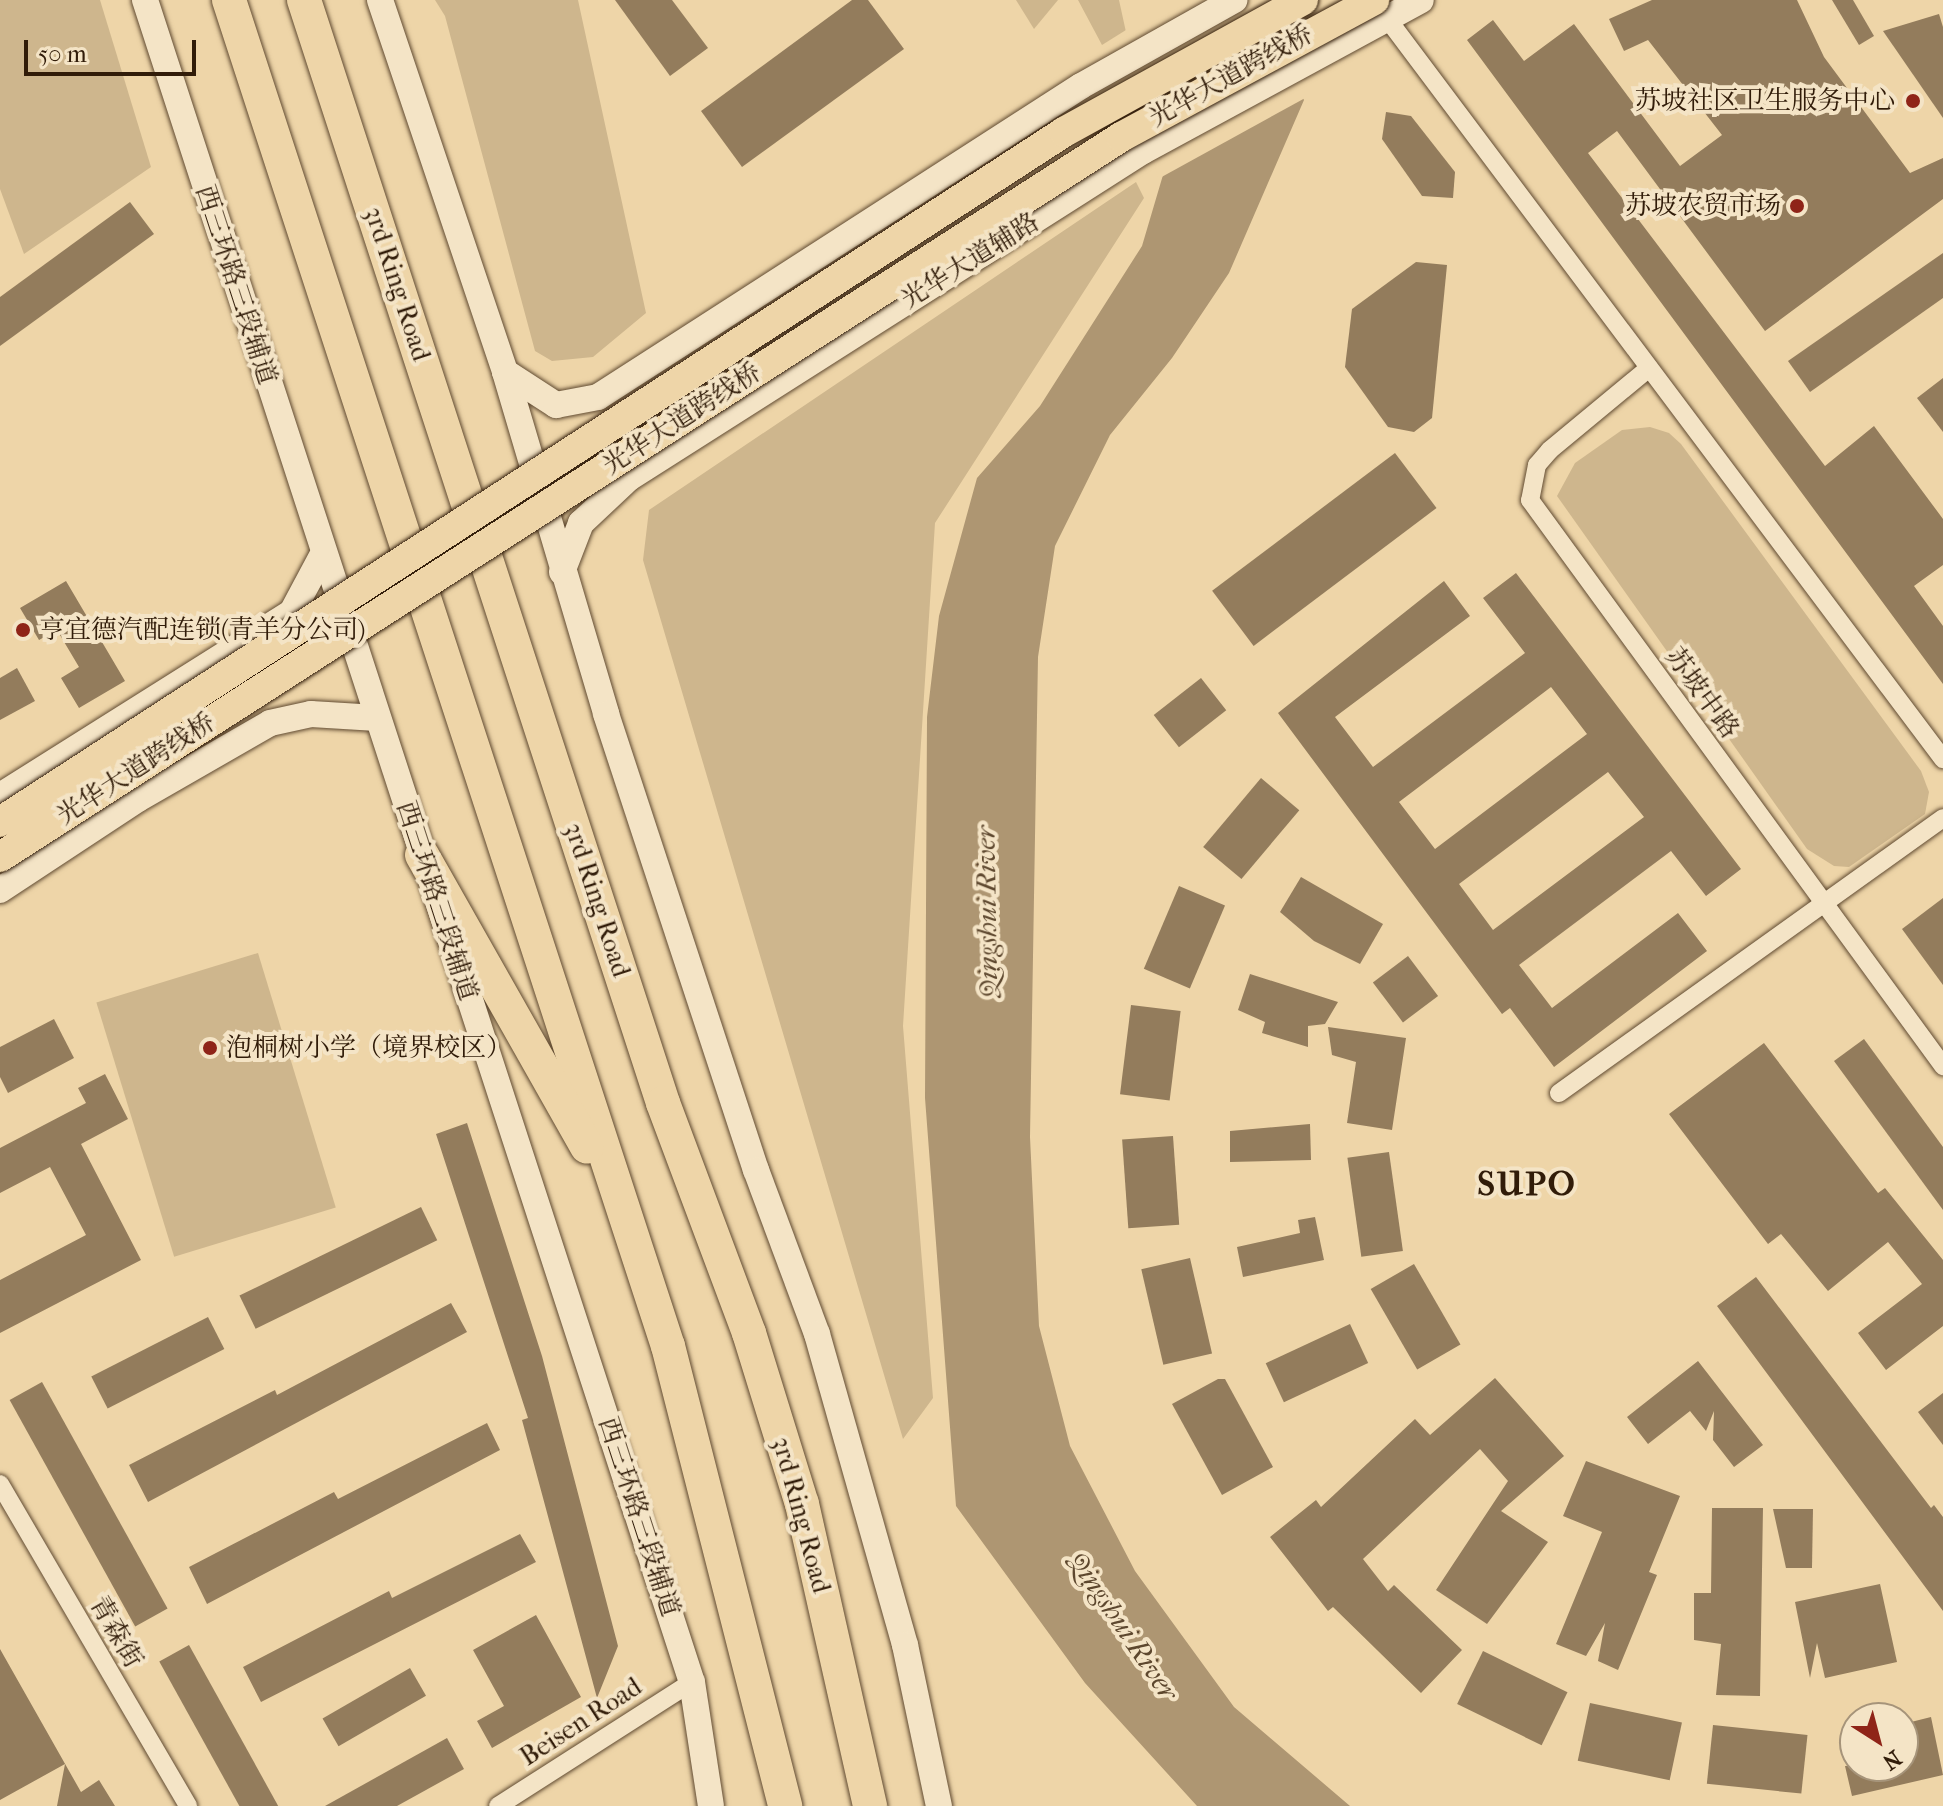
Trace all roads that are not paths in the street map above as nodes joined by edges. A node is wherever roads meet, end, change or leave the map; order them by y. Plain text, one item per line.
1 (145, 0) edge
2 (229, 0) edge
3 (304, 0) edge
4 (323, 0) edge
5 (380, 0) edge
6 (1234, 0) edge
7 (1303, 0) edge
8 (1421, 0) edge
9 (1380, 9) edge
10 (365, 188) junction
11 (1649, 368) junction
12 (505, 372) junction
13 (323, 554) junction
14 (562, 572) junction
15 (247, 645) junction
16 (377, 718) junction
17 (270, 723) junction
18 (1943, 759) edge
19 (0, 796) edge
20 (1943, 818) edge
21 (0, 822) edge
22 (422, 855) junction
23 (0, 857) edge
24 (0, 890) edge
25 (1825, 903) junction
26 (1943, 1066) edge
27 (1559, 1093) dead end
28 (624, 1211) junction
29 (0, 1484) edge
30 (692, 1682) junction
31 (188, 1806) edge
32 (498, 1806) edge
33 (711, 1806) edge
34 (785, 1806) edge
35 (870, 1806) edge
36 (939, 1806) edge

1 - 13 main road, 西三环路三段辅道
2 - 28 highway
3 - 10 highway, 3rd Ring Road
4 - 10 highway
5 - 12 main road
6 - 12 main road
7 - 21 main road, 光华大道跨线桥, bridge
8 - 9 main road, 光华大道辅路
9 - 11 street
9 - 14 main road, 光华大道辅路
9 - 23 main road, 光华大道跨线桥, bridge
10 - 35 highway, 3rd Ring Road
11 - 18 street
11 - 25 street, 苏坡中路
12 - 14 main road
13 - 15 main road
13 - 16 main road, 西三环路三段辅道
14 - 36 main road
15 - 17 main road
15 - 19 main road
16 - 17 main road
16 - 22 main road, 西三环路三段辅道
17 - 24 main road
20 - 25 street
22 - 28 highway
22 - 30 main road, 西三环路三段辅道
25 - 26 street, 苏坡中路
25 - 27 street
28 - 34 highway
29 - 31 street, 青森街
30 - 32 street, Beisen Road
30 - 33 main road, 西三环路三段辅道

